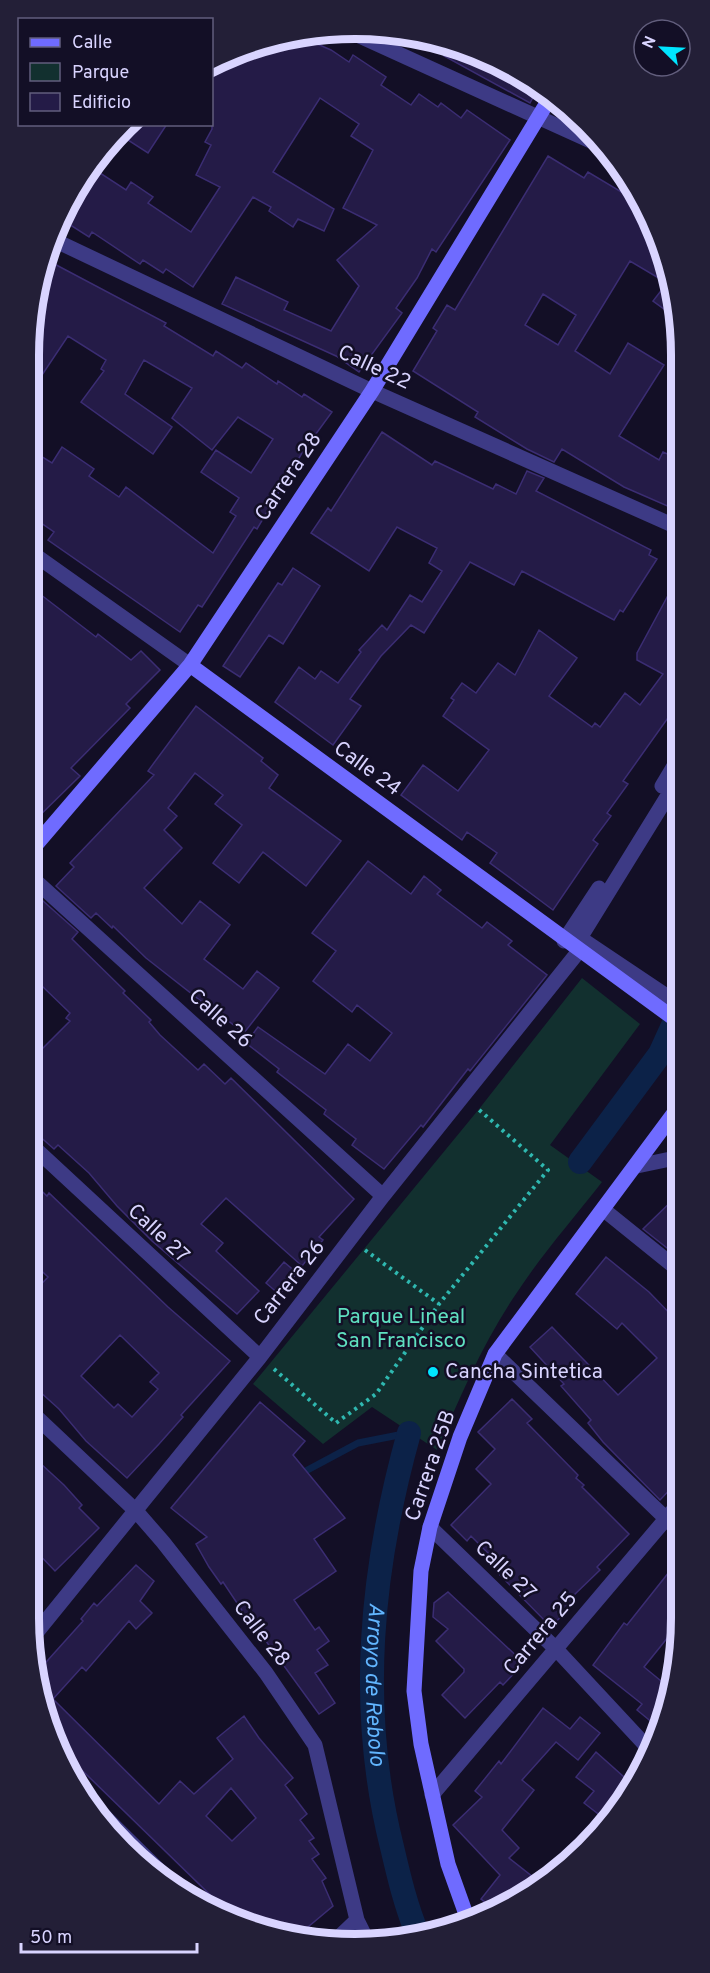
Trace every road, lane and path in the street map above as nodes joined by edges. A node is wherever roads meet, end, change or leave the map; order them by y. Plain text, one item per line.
1 (367, 40) edge
2 (546, 104) edge
3 (538, 117) junction
4 (584, 138) edge
5 (60, 243) edge
6 (372, 391) junction
7 (671, 524) edge
8 (39, 558) edge
9 (189, 665) junction
10 (671, 771) edge
11 (671, 790) edge
12 (39, 841) edge
13 (39, 884) edge
14 (564, 941) junction
15 (579, 951) junction
16 (671, 999) edge
17 (671, 1016) edge
18 (464, 1097) junction
19 (671, 1118) edge
20 (39, 1152) edge
21 (671, 1159) edge
22 (637, 1166) junction
23 (383, 1196) junction
24 (604, 1210) junction
25 (350, 1240) junction
26 (671, 1264) edge
27 (438, 1304) junction
28 (495, 1354) junction
29 (260, 1357) junction
30 (39, 1419) edge
31 (136, 1511) junction
32 (671, 1513) edge
33 (665, 1520) junction
34 (671, 1525) edge
35 (430, 1527) junction
36 (40, 1629) edge
37 (556, 1649) junction
38 (645, 1744) edge
39 (432, 1795) junction
40 (466, 1914) edge
41 (357, 1920) junction
42 (343, 1933) edge
43 (364, 1934) edge

1 - 3 street
2 - 3 street, Carrera 28
3 - 4 street
3 - 6 street, Carrera 28
5 - 6 street, Calle 22
6 - 7 street, Calle 22
6 - 9 street, Carrera 28
8 - 9 street, Calle 24
9 - 12 street, Carrera 28
9 - 14 street, Calle 24
10 - 14 street
11 - 16 street
13 - 23 street, Calle 26
14 - 15 street, Calle 24
15 - 17 street, Calle 24
15 - 18 street, Carrera 26
18 - 23 street, Carrera 26
18 - 27 path
19 - 22 street, Carrera 25B
20 - 29 street, Calle 27
21 - 22 street
22 - 24 street, Carrera 25B
23 - 25 street, Carrera 26
24 - 26 street
24 - 28 street, Carrera 25B
25 - 27 path
25 - 29 street, Carrera 26
27 - 29 path
28 - 33 street
28 - 35 street, Carrera 25B
29 - 31 street, Carrera 26
30 - 31 street, Calle 28
31 - 36 street, Carrera 26
31 - 41 street, Calle 28
32 - 33 street, Carrera 25
33 - 34 street
33 - 37 street, Carrera 25
35 - 37 street, Calle 27
35 - 39 street, Carrera 25B
37 - 38 street, Calle 27
37 - 39 street, Carrera 25
39 - 40 street
41 - 42 street
41 - 43 street, Calle 28

